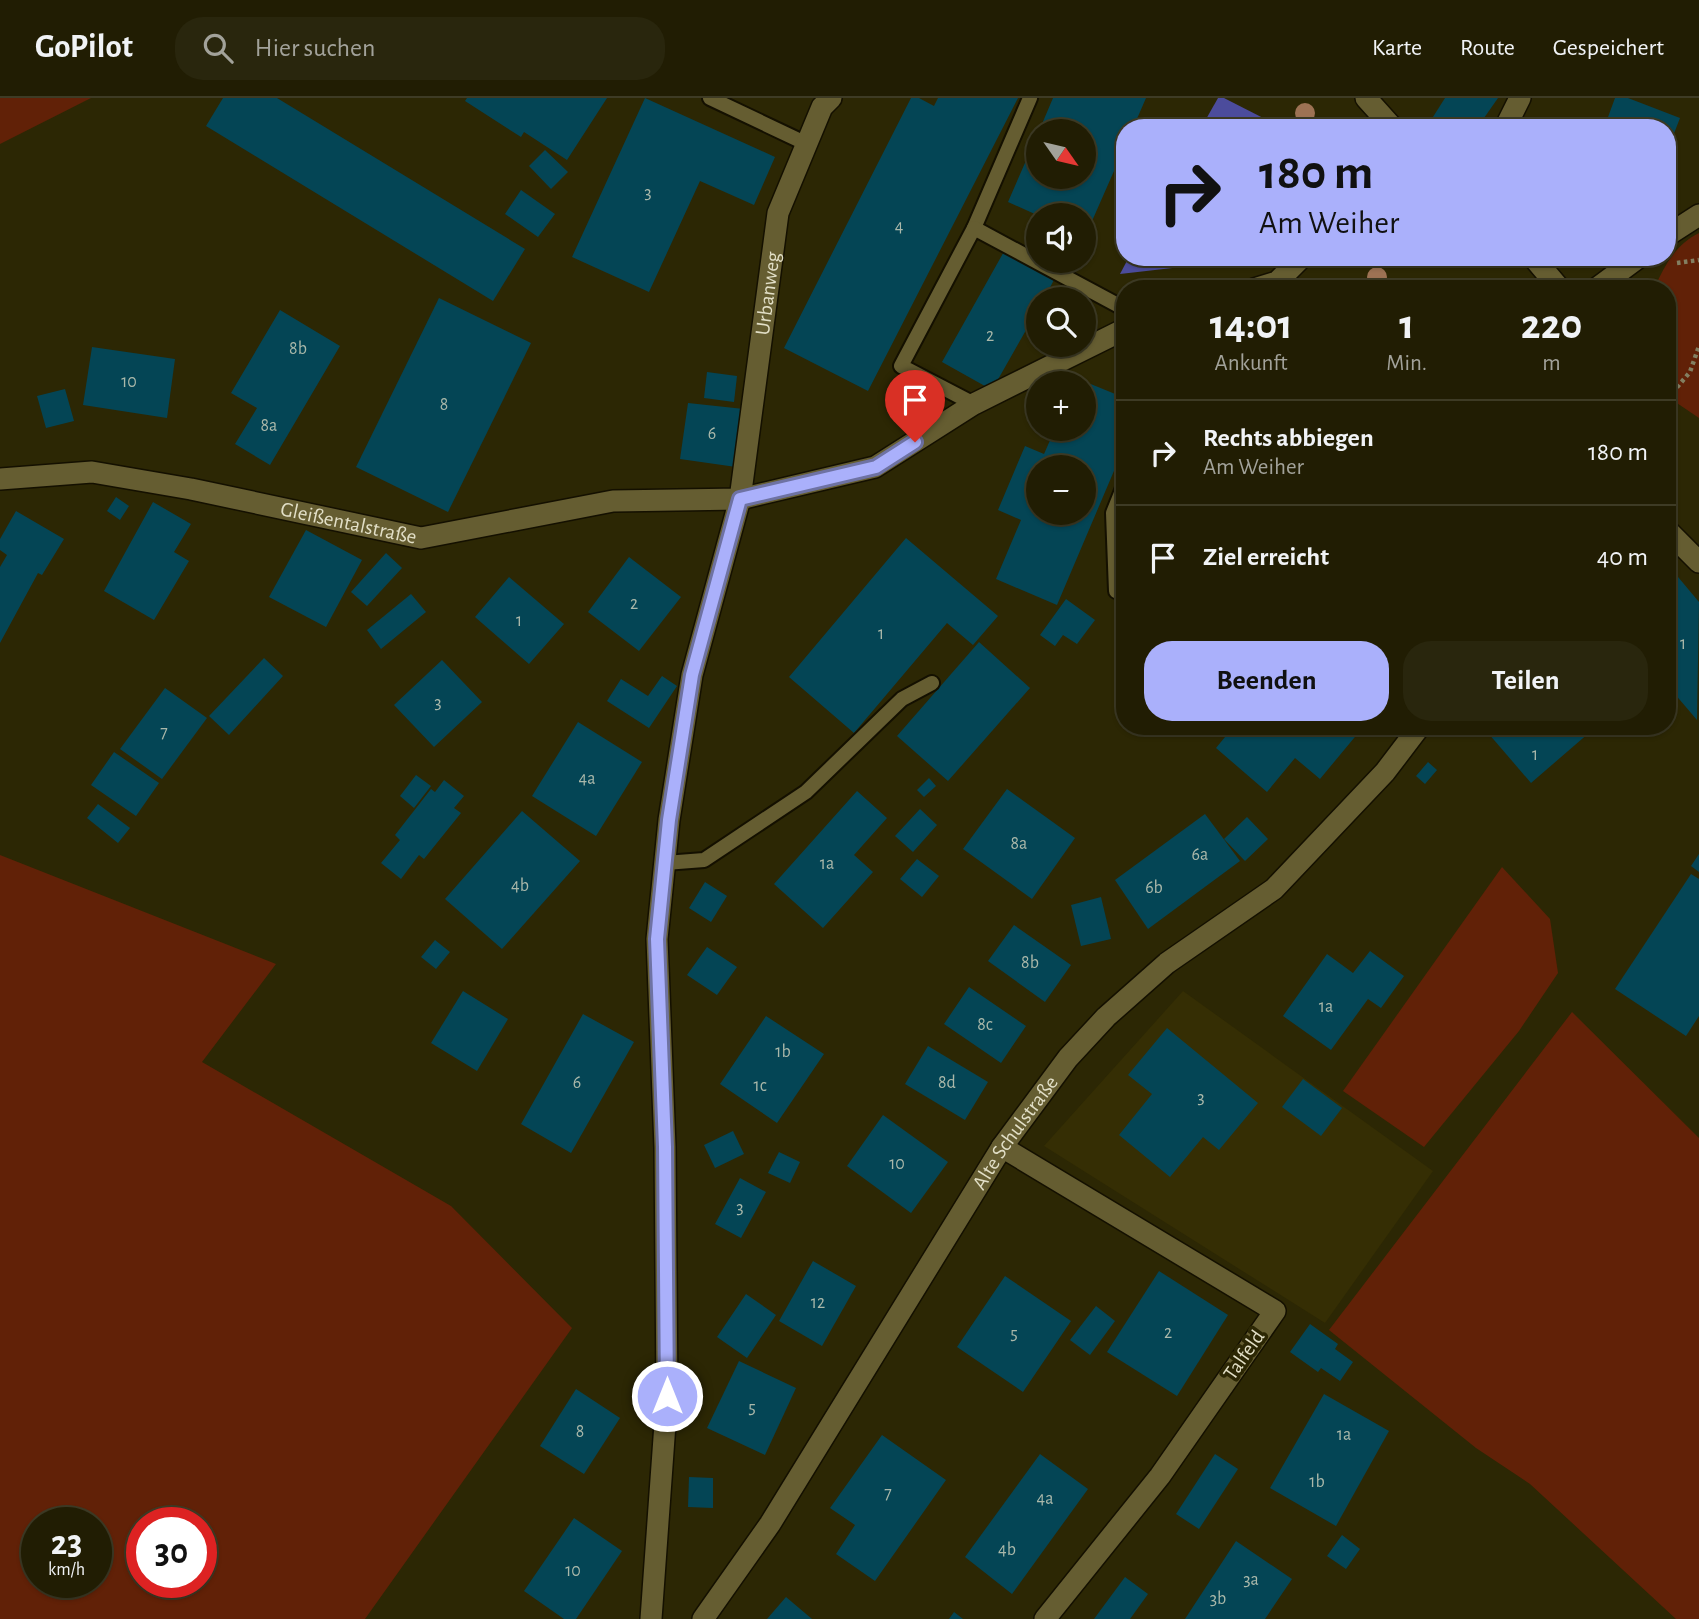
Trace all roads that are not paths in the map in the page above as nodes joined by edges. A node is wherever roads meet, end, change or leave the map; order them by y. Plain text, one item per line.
1 (710, 98) edge
2 (831, 98) edge
3 (1030, 98) edge
4 (1366, 98) edge
5 (1520, 98) edge
6 (1385, 119) edge
7 (1510, 119) edge
8 (807, 144) junction
9 (1699, 215) edge
10 (974, 228) junction
11 (1676, 230) edge
12 (1293, 266) edge
13 (1541, 266) edge
14 (1627, 266) edge
15 (1279, 280) edge
16 (1552, 280) edge
17 (1607, 280) edge
18 (1116, 304) edge
19 (1116, 333) edge
20 (974, 404) junction
21 (0, 479) edge
22 (740, 499) junction
23 (1116, 505) edge
24 (1676, 539) edge
25 (1699, 562) edge
26 (1116, 591) dead end
27 (932, 684) dead end
28 (1413, 735) edge
29 (665, 863) junction
30 (1002, 1147) junction
31 (651, 1619) edge
32 (703, 1619) edge
33 (1045, 1619) edge

1 - 8 lane
2 - 8 street, Urbanweg
3 - 10 lane
4 - 6 street
5 - 7 street
8 - 22 street, Urbanweg
9 - 11 street
10 - 18 lane
10 - 20 lane
12 - 15 street
13 - 16 street
14 - 17 street
19 - 20 street, Gleißentalstraße
20 - 22 street, Gleißentalstraße
21 - 22 street, Gleißentalstraße
22 - 29 street, Urbanweg
23 - 26 lane
24 - 25 street
27 - 29 lane
28 - 30 street, Alte Schulstraße
29 - 31 street, Urbanweg
30 - 32 street, Alte Schulstraße
30 - 33 street, Talfeld

